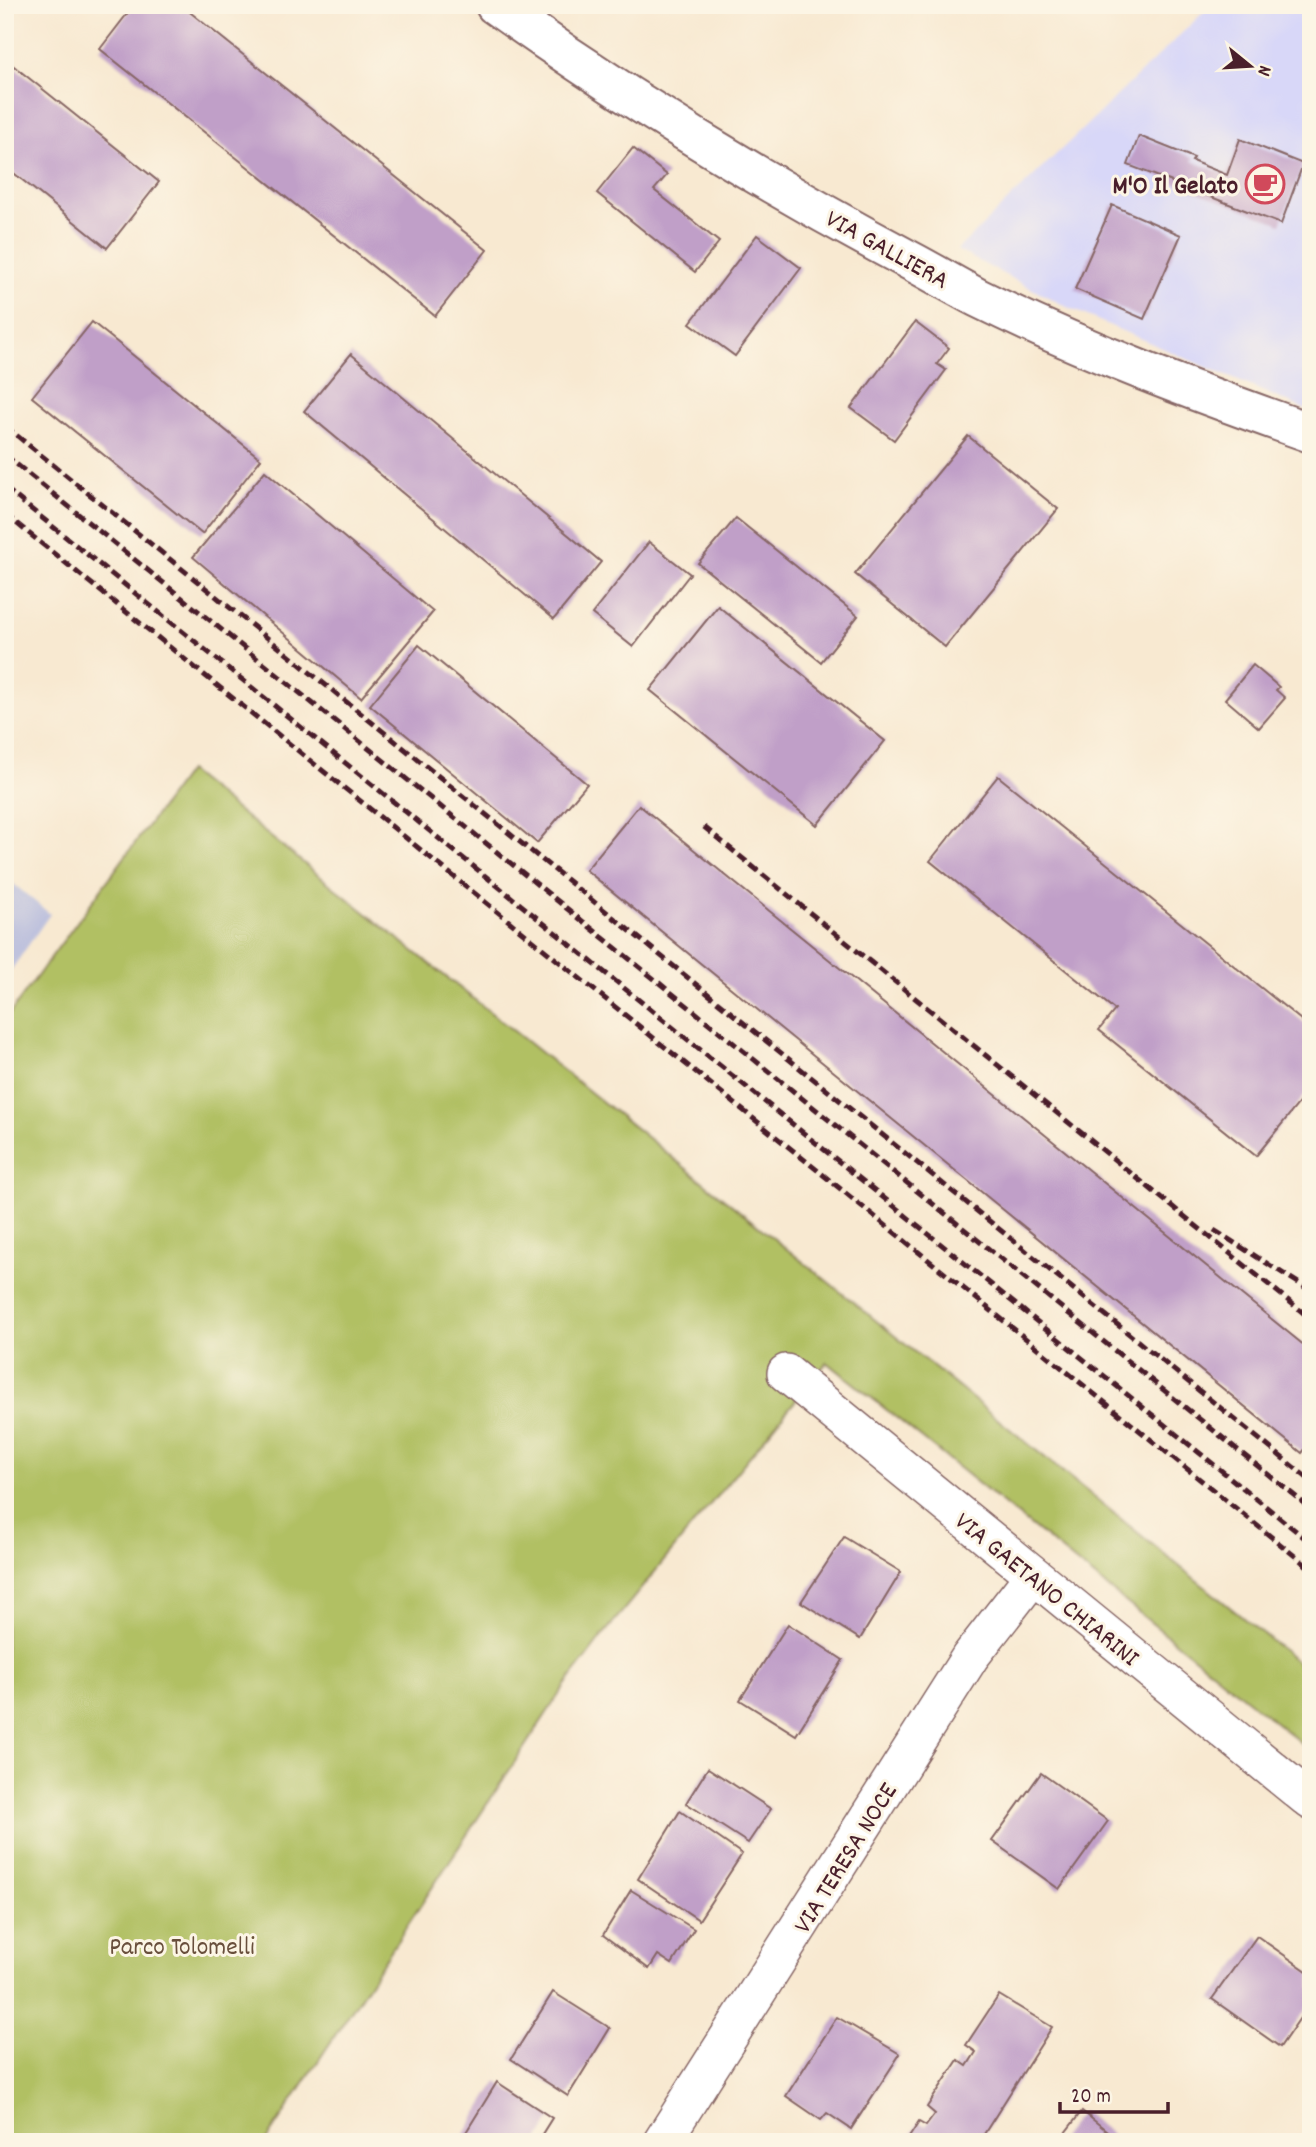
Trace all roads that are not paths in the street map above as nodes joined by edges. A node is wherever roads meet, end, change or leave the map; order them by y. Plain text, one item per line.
1 (495, 5) edge
2 (1311, 433) edge
3 (786, 1373) dead end
4 (1033, 1576) junction
5 (1311, 1801) edge
6 (662, 2142) edge

1 - 2 main road, VIA GALLIERA
3 - 4 street, VIA GAETANO CHIARINI
4 - 5 street, VIA GAETANO CHIARINI
4 - 6 street, VIA TERESA NOCE

